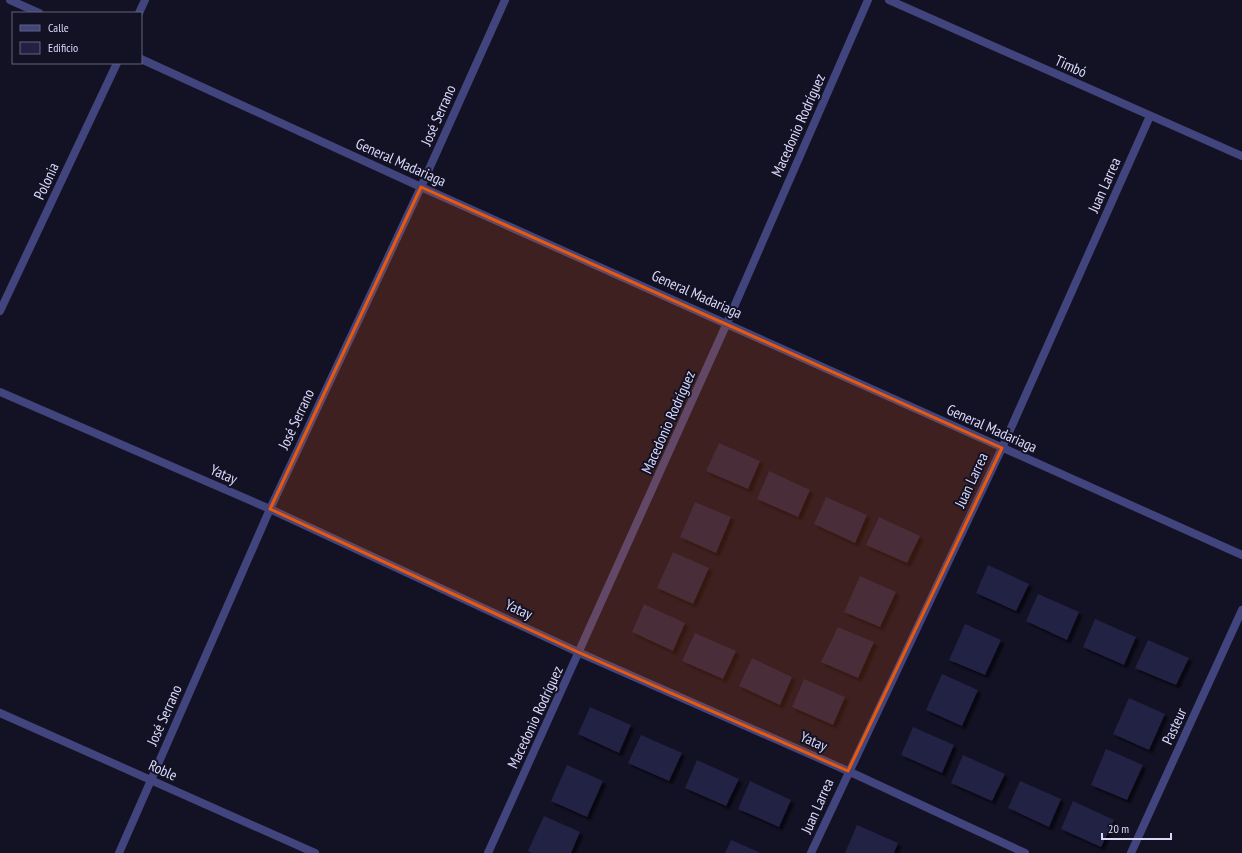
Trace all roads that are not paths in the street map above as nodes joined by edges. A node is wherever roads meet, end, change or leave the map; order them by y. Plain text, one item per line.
1 (10, 0) edge
2 (145, 0) edge
3 (505, 0) edge
4 (868, 0) edge
5 (889, 0) edge
6 (37, 12) edge
7 (139, 12) edge
8 (142, 59) edge
9 (117, 64) edge
10 (1150, 116) junction
11 (1242, 156) edge
12 (421, 187) junction
13 (0, 311) edge
14 (727, 323) junction
15 (0, 392) edge
16 (1002, 448) junction
17 (270, 509) junction
18 (1242, 554) edge
19 (1242, 610) edge
20 (580, 653) junction
21 (0, 713) edge
22 (848, 771) junction
23 (150, 780) junction
24 (119, 853) edge
25 (315, 853) edge
26 (488, 853) edge
27 (811, 853) edge
28 (1025, 853) edge
29 (1131, 853) edge

1 - 6 street
2 - 7 street
3 - 12 street, José Serrano
4 - 14 street, Macedonio Rodríguez
5 - 10 street, Timbó
8 - 12 street, General Madariaga
9 - 13 street, Polonia
10 - 11 street, Timbó
10 - 16 street, Juan Larrea
12 - 14 street, General Madariaga
12 - 17 street, José Serrano
14 - 16 street, General Madariaga
14 - 20 street, Macedonio Rodríguez
15 - 17 street, Yatay
16 - 18 street, General Madariaga
16 - 22 street, Juan Larrea
17 - 20 street, Yatay
17 - 23 street, José Serrano
19 - 29 street, Pasteur
20 - 22 street, Yatay
20 - 26 street, Macedonio Rodríguez
21 - 23 street, Roble
22 - 27 street, Juan Larrea
22 - 28 street, Yatay
23 - 24 street, José Serrano
23 - 25 street, Roble

